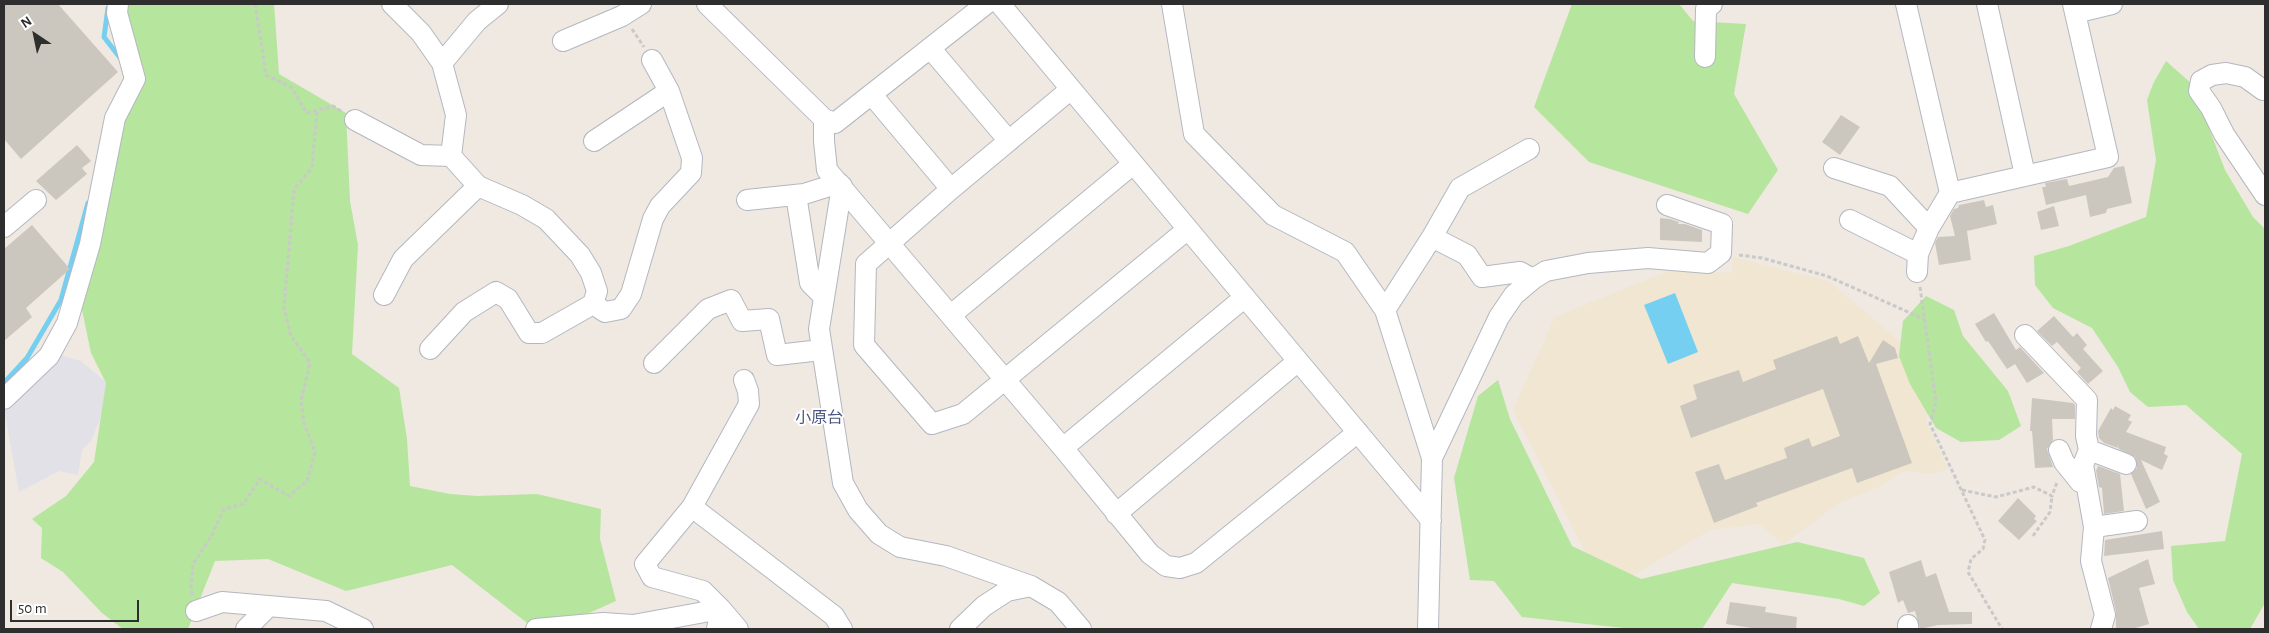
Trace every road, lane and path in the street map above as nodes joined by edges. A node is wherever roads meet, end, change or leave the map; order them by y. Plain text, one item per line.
1 (118, 4) edge
2 (255, 4) edge
3 (392, 4) edge
4 (498, 4) edge
5 (641, 4) edge
6 (707, 4) edge
7 (986, 4) edge
8 (1000, 4) edge
9 (1172, 4) edge
10 (1712, 4) edge
11 (1906, 4) edge
12 (1987, 4) edge
13 (2112, 4) edge
14 (2074, 8) edge
15 (622, 16) junction
16 (563, 40) dead end
17 (930, 48) junction
18 (1705, 57) dead end
19 (652, 60) joint
20 (442, 63) junction
21 (1071, 89) junction
22 (2263, 90) dead end
23 (669, 91) junction
24 (872, 95) junction
25 (317, 111) junction
26 (354, 120) joint
27 (824, 120) junction
28 (1009, 140) junction
29 (594, 141) dead end
30 (1529, 149) dead end
31 (451, 156) junction
32 (1133, 164) junction
33 (1834, 168) dead end
34 (2025, 175) junction
35 (840, 185) junction
36 (478, 186) junction
37 (951, 189) junction
38 (1950, 193) junction
39 (796, 194) junction
40 (2265, 195) edge
41 (36, 200) dead end
42 (747, 200) dead end
43 (1667, 205) dead end
44 (1850, 220) dead end
45 (4, 227) edge
46 (1929, 228) junction
47 (1188, 230) junction
48 (1432, 237) junction
49 (889, 243) junction
50 (1721, 253) junction
51 (1918, 263) junction
52 (1533, 279) junction
53 (384, 295) dead end
54 (824, 296) junction
55 (1245, 298) junction
56 (593, 304) junction
57 (1385, 310) junction
58 (951, 314) junction
59 (1924, 319) junction
60 (2025, 335) dead end
61 (430, 349) dead end
62 (821, 350) junction
63 (1298, 361) junction
64 (654, 363) dead end
65 (1006, 379) junction
66 (744, 380) dead end
67 (4, 399) edge
68 (1358, 432) junction
69 (1063, 448) junction
70 (2090, 450) junction
71 (2062, 456) joint
72 (1432, 458) junction
73 (2126, 464) dead end
74 (2086, 482) junction
75 (1961, 490) junction
76 (2052, 496) junction
77 (692, 507) junction
78 (1116, 514) junction
79 (1431, 520) junction
80 (2137, 521) dead end
81 (2094, 527) junction
82 (2033, 536) dead end
83 (1031, 586) junction
84 (269, 606) junction
85 (721, 609) junction
86 (196, 611) joint
87 (631, 627) edge
88 (246, 629) edge
89 (363, 629) edge
90 (536, 629) edge
91 (717, 629) edge
92 (738, 629) edge
93 (842, 629) edge
94 (960, 629) edge
95 (1081, 629) edge
96 (1428, 629) edge
97 (2002, 629) edge
98 (2102, 629) edge

1 - 67 street
2 - 25 path
3 - 20 street
4 - 20 street
5 - 15 street
6 - 27 street
7 - 17 street
8 - 21 street
9 - 57 street
10 - 18 street
11 - 38 street
12 - 34 street
13 - 14 street
14 - 34 street
15 - 16 street
15 - 19 path
17 - 24 street
17 - 28 street
19 - 23 street
20 - 31 street
21 - 28 street
21 - 32 street
22 - 40 street
23 - 29 street
23 - 56 street
24 - 27 street
24 - 37 street
25 - 26 path
25 - 86 path
26 - 31 street
27 - 35 street
28 - 37 street
30 - 48 street
31 - 36 street
32 - 47 street
32 - 58 street
33 - 46 street
34 - 38 street
35 - 39 street
35 - 49 street
35 - 54 street
36 - 53 street
36 - 56 street
37 - 49 street
38 - 46 street
39 - 42 street
39 - 54 street
41 - 45 street
43 - 50 street
44 - 51 street
46 - 51 street
47 - 55 street
47 - 65 street
48 - 52 street
48 - 57 street
49 - 58 street
49 - 65 street
50 - 52 street
50 - 59 path
51 - 59 path
52 - 72 street
54 - 62 street
55 - 63 street
55 - 69 street
56 - 61 street
57 - 72 street
58 - 65 street
59 - 75 path
60 - 70 street
62 - 64 street
62 - 83 street
63 - 68 street
63 - 78 street
65 - 69 street
66 - 77 street
68 - 78 street
68 - 79 street
69 - 78 street
70 - 73 street
70 - 74 street
71 - 74 street
71 - 76 path
72 - 79 street
74 - 81 street
75 - 76 path
75 - 97 path
76 - 82 path
77 - 85 street
77 - 93 street
79 - 96 street
80 - 81 street
81 - 98 street
83 - 94 street
83 - 95 street
84 - 86 street
84 - 88 street
84 - 89 street
85 - 87 street
85 - 91 street
85 - 92 street
87 - 90 street

